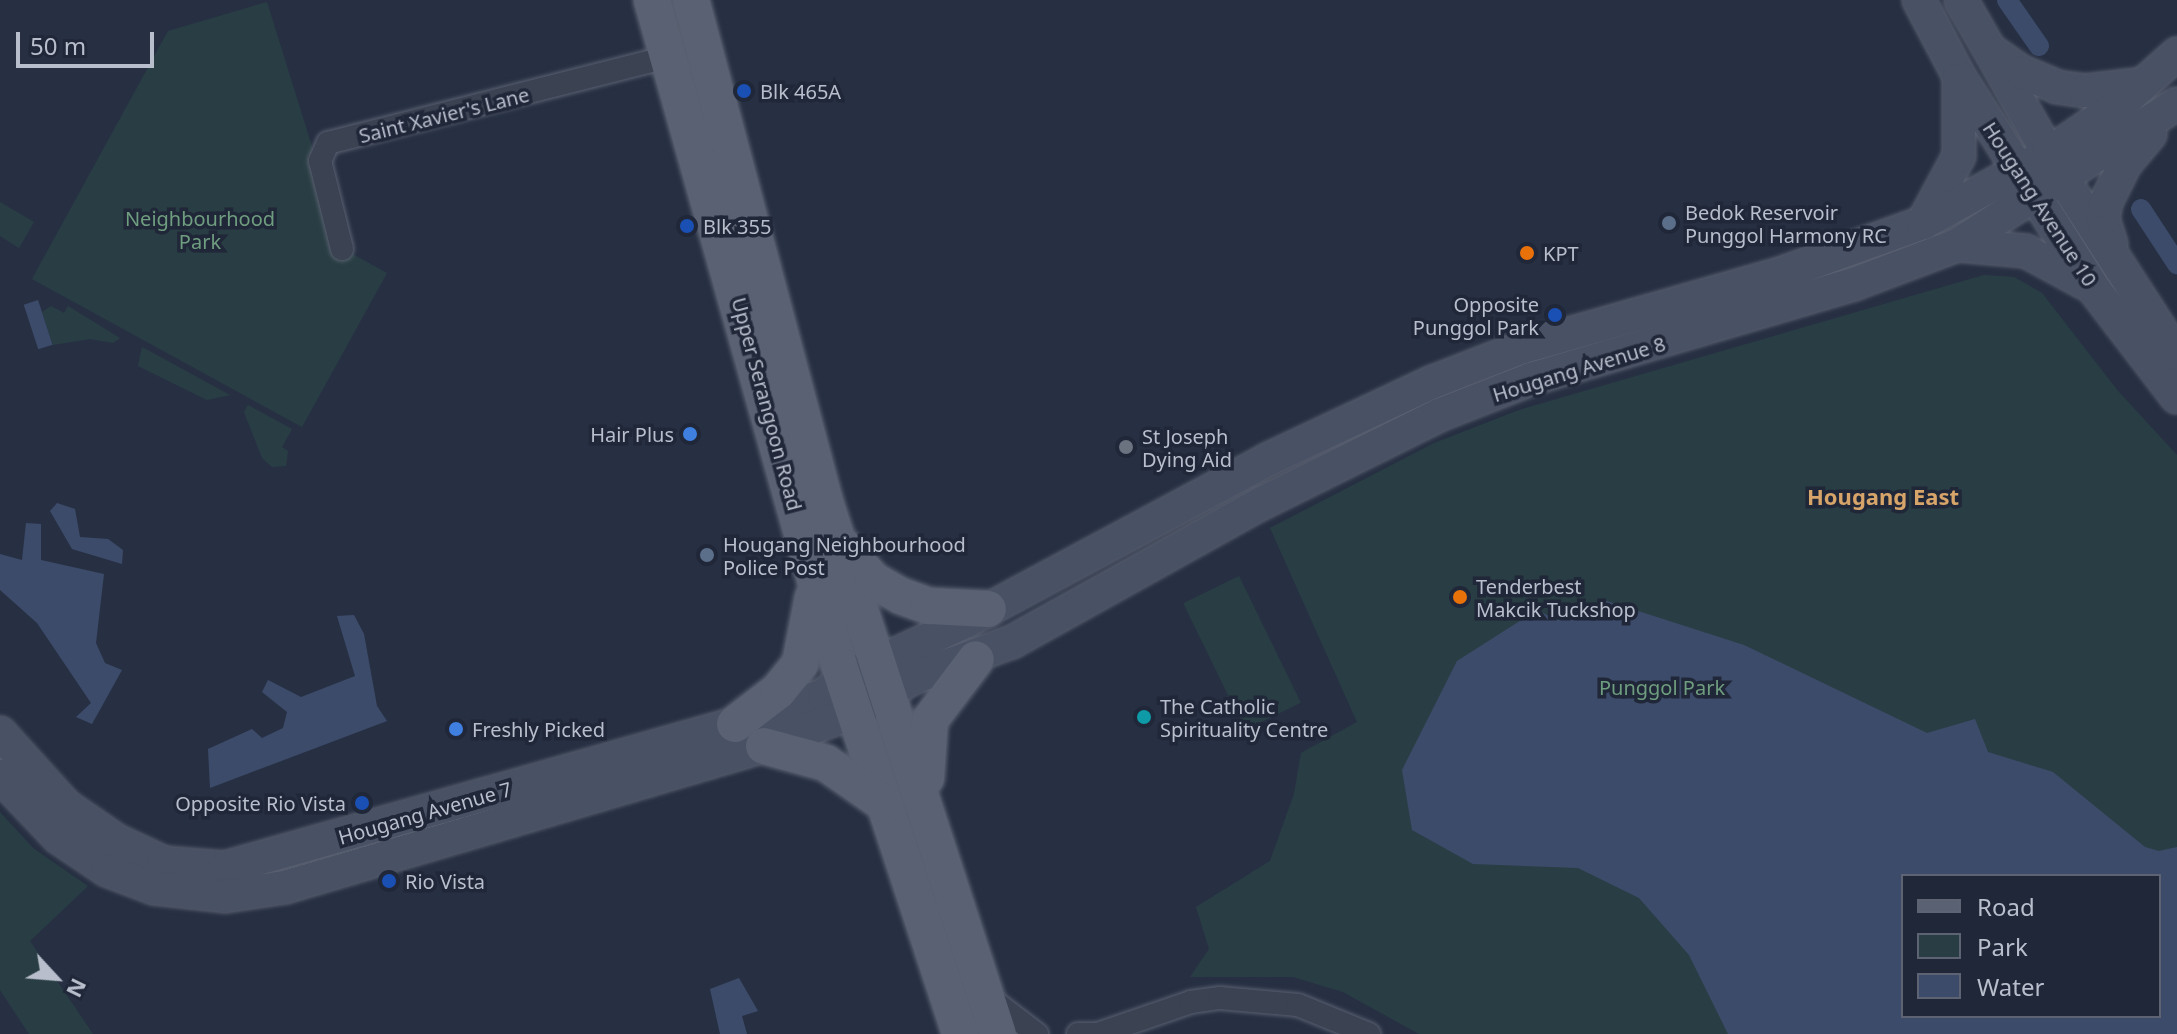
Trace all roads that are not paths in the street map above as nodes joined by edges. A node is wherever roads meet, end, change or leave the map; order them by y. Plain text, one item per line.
1 (652, 0) edge
2 (691, 0) edge
3 (1919, 0) edge
4 (1961, 0) edge
5 (1988, 48) junction
6 (2177, 54) edge
7 (668, 57) junction
8 (1959, 76) junction
9 (2143, 84) junction
10 (2174, 107) edge
11 (2055, 167) junction
12 (2027, 184) junction
13 (1923, 223) junction
14 (1957, 245) junction
15 (342, 249) dead end
16 (2116, 259) junction
17 (2094, 289) junction
18 (2177, 355) edge
19 (2177, 397) edge
20 (835, 537) junction
21 (814, 578) junction
22 (988, 609) junction
23 (976, 659) junction
24 (884, 676) junction
25 (850, 695) junction
26 (735, 724) junction
27 (0, 733) edge
28 (764, 746) junction
29 (0, 776) edge
30 (926, 799) junction
31 (886, 805) junction
32 (987, 996) junction
33 (960, 1034) edge
34 (998, 1034) edge
35 (1037, 1034) edge
36 (1078, 1034) edge
37 (1098, 1034) edge
38 (1369, 1034) edge

1 - 7 main road, Upper Serangoon Road
2 - 20 main road, Upper Serangoon Road
3 - 8 main road, Hougang Avenue 10
4 - 5 main road, Hougang Avenue 10
5 - 9 main road
5 - 11 main road, Hougang Avenue 10
6 - 9 main road, Hougang Avenue 8
7 - 15 street, Saint Xavier's Lane
7 - 21 main road, Upper Serangoon Road
8 - 12 main road, Hougang Avenue 10
8 - 13 main road
9 - 11 main road, Hougang Avenue 8
10 - 11 main road, Hougang Avenue 8
10 - 16 main road
11 - 12 main road, Hougang Avenue 8
11 - 16 main road, Hougang Avenue 10
12 - 13 main road, Hougang Avenue 8
12 - 14 main road, Hougang Avenue 8
12 - 17 main road, Hougang Avenue 10
13 - 22 main road, Hougang Avenue 8
14 - 17 main road
14 - 23 main road, Hougang Avenue 8
16 - 18 main road, Hougang Avenue 10
17 - 19 main road, Hougang Avenue 10
20 - 22 main road
20 - 24 main road, Upper Serangoon Road
21 - 25 main road, Upper Serangoon Road
21 - 26 main road
22 - 24 main road, Hougang Avenue 8
23 - 24 main road, Hougang Avenue 8
23 - 30 main road
24 - 25 main road, Hougang Avenue 8
24 - 30 main road, Upper Serangoon Road
25 - 26 main road, Hougang Avenue 7
25 - 28 main road, Hougang Avenue 7
25 - 31 main road, Upper Serangoon Road
26 - 27 main road, Hougang Avenue 7
28 - 29 main road, Hougang Avenue 7
28 - 31 main road
30 - 32 main road, Upper Serangoon Road
31 - 33 main road, Upper Serangoon Road
32 - 34 main road, Upper Serangoon Road
32 - 35 street
36 - 37 street
37 - 38 street

